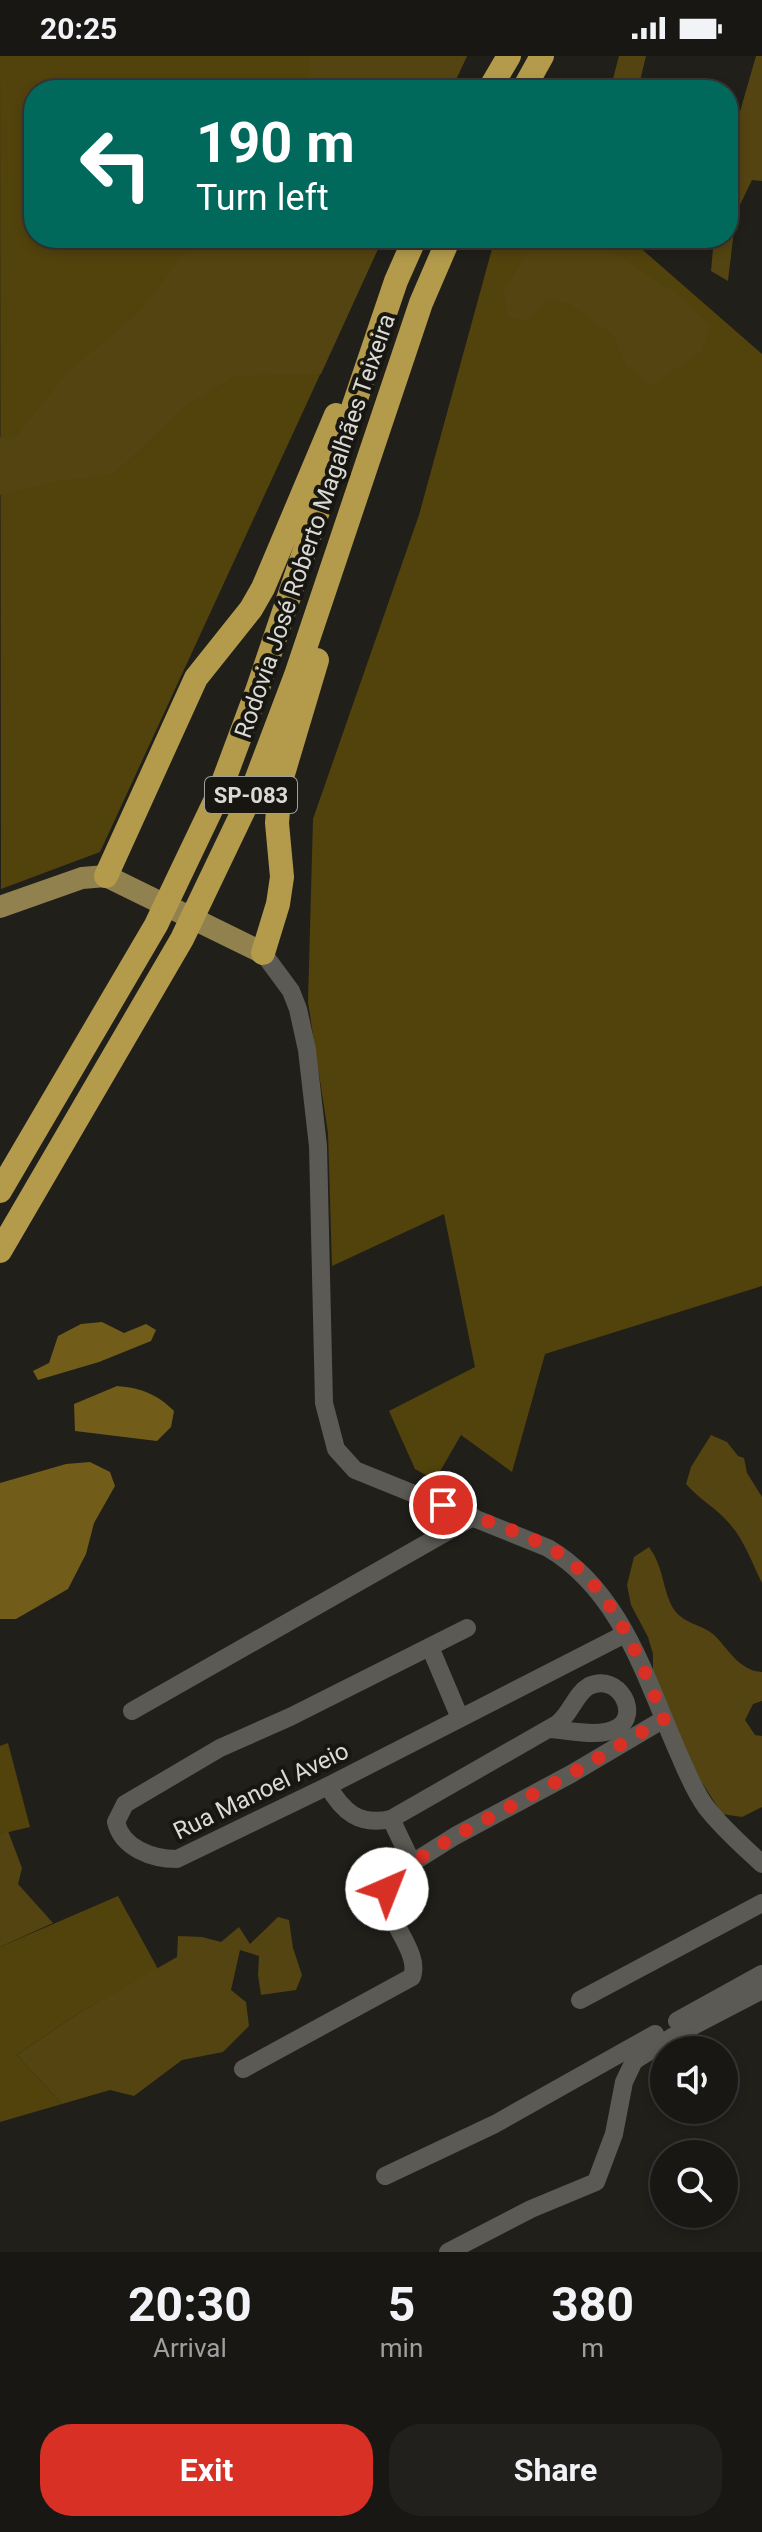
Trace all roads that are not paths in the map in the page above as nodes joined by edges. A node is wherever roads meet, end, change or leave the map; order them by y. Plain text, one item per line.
1 (509, 56) edge
2 (542, 56) edge
3 (495, 80) edge
4 (529, 80) edge
5 (411, 248) edge
6 (445, 248) edge
7 (396, 281) junction
8 (377, 437) junction
9 (107, 876) junction
10 (0, 907) edge
11 (262, 952) junction
12 (0, 1191) edge
13 (0, 1251) edge
14 (473, 1517) junction
15 (467, 1628) dead end
16 (628, 1640) junction
17 (430, 1647) junction
18 (132, 1711) dead end
19 (460, 1718) junction
20 (664, 1719) junction
21 (549, 1729) dead end
22 (330, 1790) junction
23 (391, 1819) junction
24 (412, 1863) junction
25 (762, 1864) edge
26 (762, 1903) edge
27 (762, 1974) edge
28 (762, 1990) edge
29 (580, 2000) dead end
30 (243, 2069) dead end
31 (385, 2176) dead end
32 (448, 2252) edge

1 - 3 highway
2 - 4 highway
5 - 7 highway, Rodovia José Roberto Magalhães Teixeira / SP-083
6 - 8 highway, Rodovia José Roberto Magalhães Teixeira / SP-083
7 - 9 highway
7 - 12 highway, Rodovia José Roberto Magalhães Teixeira / SP-083
8 - 11 highway
8 - 13 highway, Rodovia José Roberto Magalhães Teixeira / SP-083
9 - 10 main road
9 - 11 main road
11 - 14 street
14 - 16 street
14 - 18 street
15 - 17 street, Rua Manoel Aveio
16 - 19 street, Rua Manoel Aveio
16 - 20 street
16 - 22 street
17 - 19 street
17 - 22 street, Rua Manoel Aveio
19 - 22 street, Rua Manoel Aveio
20 - 24 street
20 - 25 street
21 - 23 street
22 - 23 street
23 - 24 street
24 - 30 street
26 - 29 street
27 - 31 street
28 - 32 street

